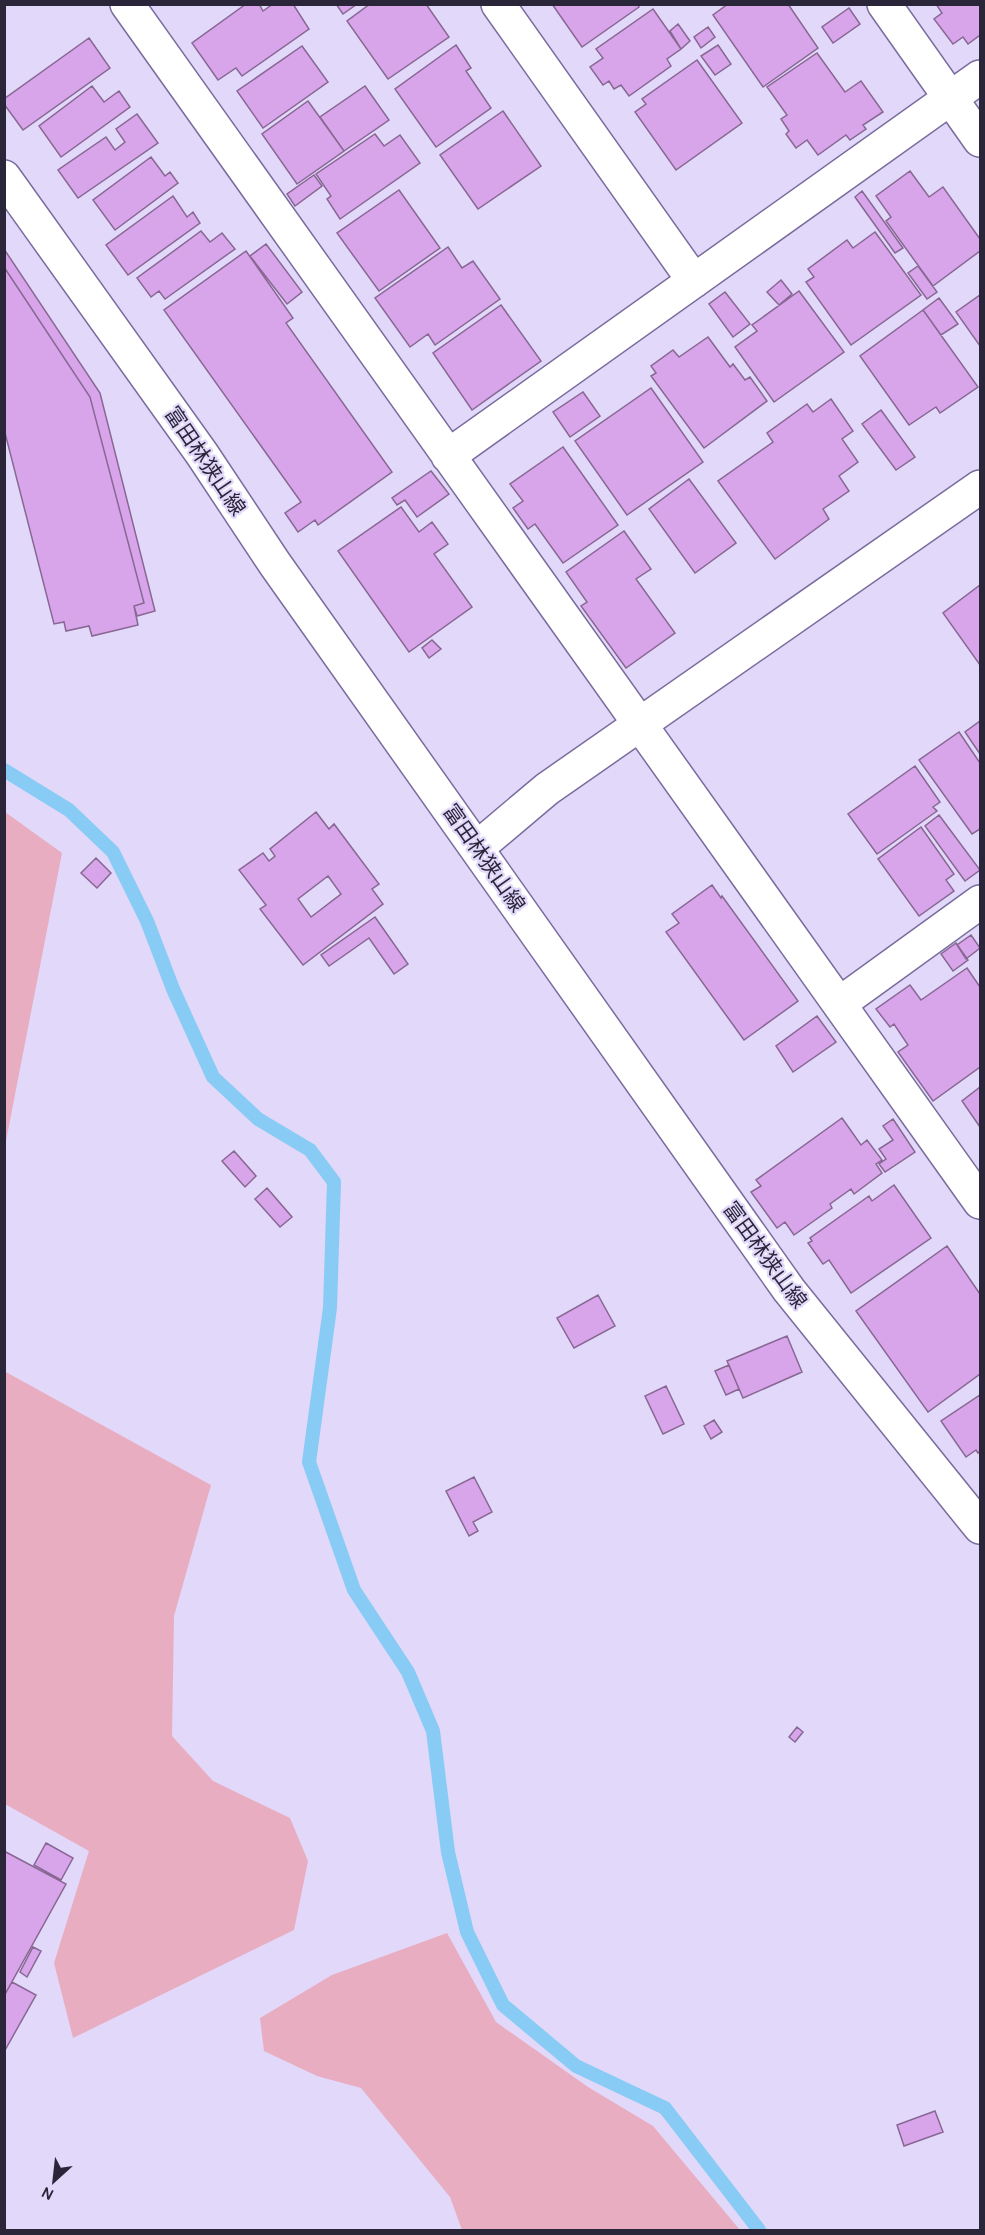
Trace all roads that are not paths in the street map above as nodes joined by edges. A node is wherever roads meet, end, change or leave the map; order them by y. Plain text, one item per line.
1 (127, 4) edge
2 (498, 4) edge
3 (884, 4) edge
4 (981, 77) edge
5 (951, 98) junction
6 (981, 140) edge
7 (4, 177) edge
8 (694, 281) junction
9 (448, 456) junction
10 (981, 486) edge
11 (640, 724) junction
12 (477, 848) junction
13 (981, 902) edge
14 (839, 1004) junction
15 (981, 1202) edge
16 (981, 1527) edge

1 - 9 street
2 - 8 street
3 - 5 street
4 - 5 street
5 - 6 street
5 - 8 street
7 - 12 street, 富田林狭山線
8 - 9 street
9 - 11 street
10 - 11 street
11 - 12 street
11 - 14 street
12 - 16 street, 富田林狭山線
13 - 14 street
14 - 15 street

